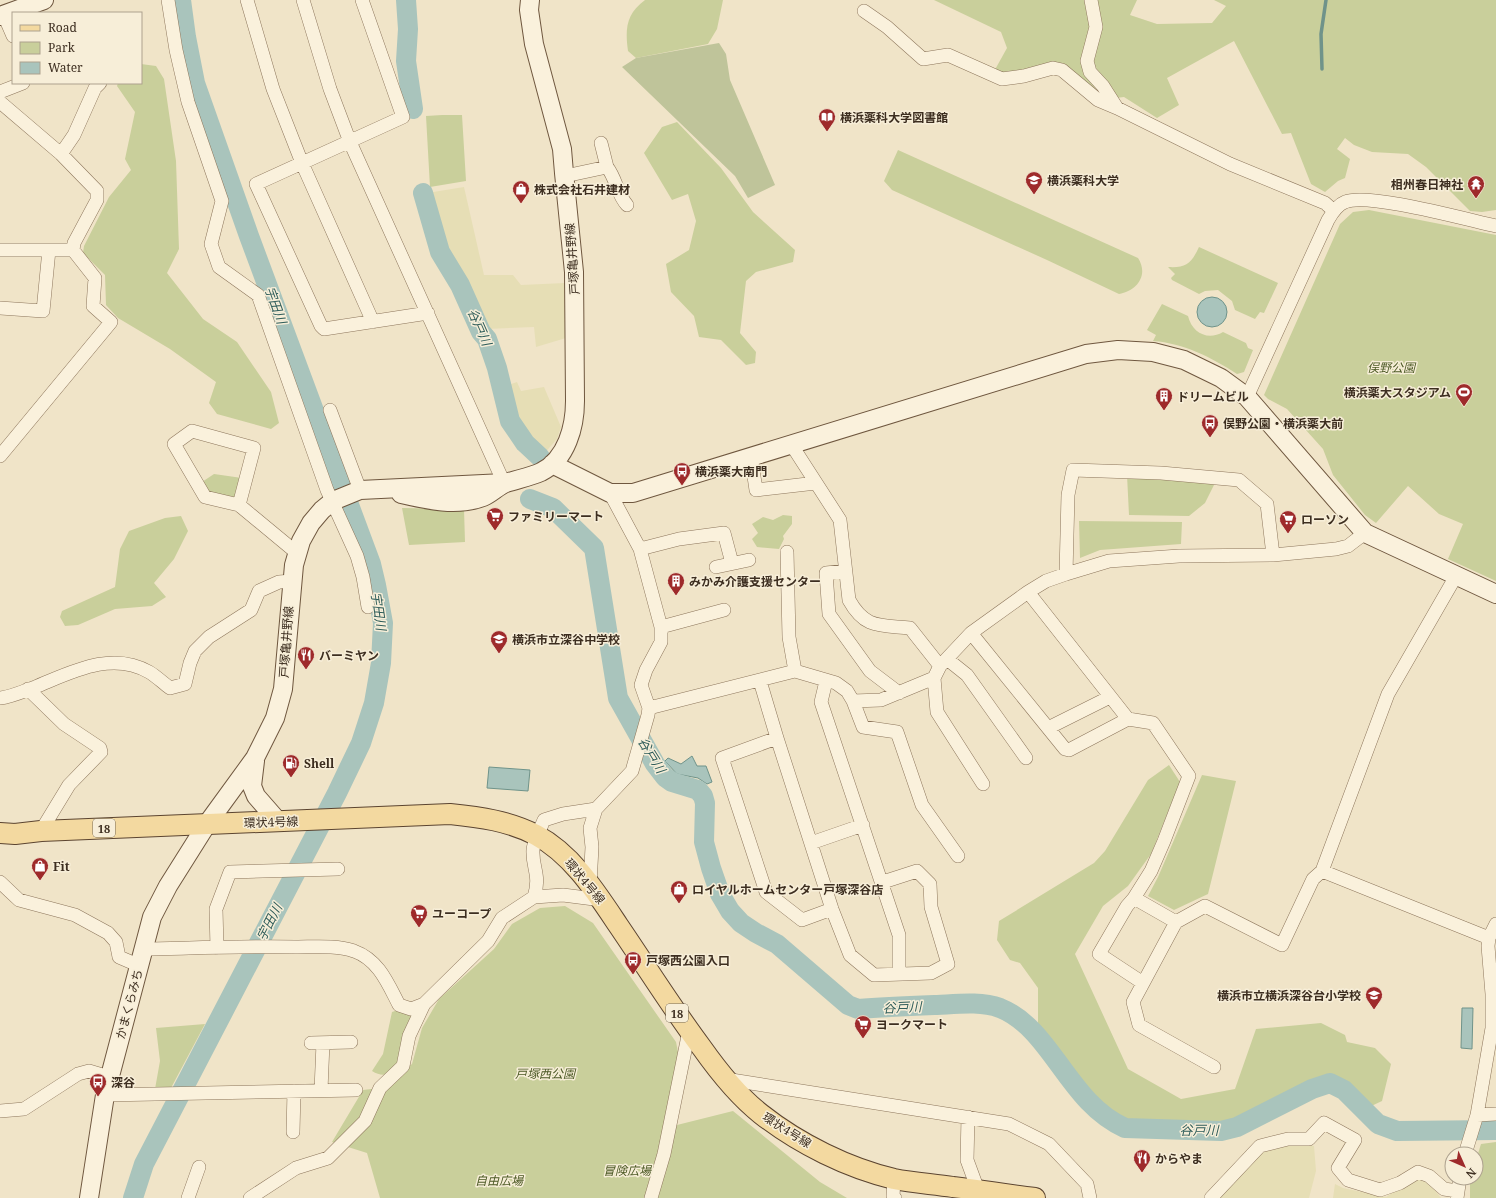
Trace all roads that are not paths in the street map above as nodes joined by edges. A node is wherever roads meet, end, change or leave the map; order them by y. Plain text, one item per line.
1 (44, 0) edge
2 (168, 0) edge
3 (247, 0) edge
4 (303, 0) edge
5 (362, 0) edge
6 (530, 0) edge
7 (1091, 0) edge
8 (864, 11) dead end
9 (2, 15) edge
10 (12, 34) edge
11 (20, 84) edge
12 (99, 84) edge
13 (0, 92) edge
14 (0, 102) edge
15 (1117, 108) junction
16 (350, 142) junction
17 (601, 144) dead end
18 (61, 154) junction
19 (302, 163) junction
20 (607, 167) junction
21 (565, 176) junction
22 (627, 205) dead end
23 (1334, 211) junction
24 (1496, 226) edge
25 (0, 250) edge
26 (49, 250) junction
27 (73, 250) junction
28 (0, 308) edge
29 (428, 313) junction
30 (373, 322) junction
31 (1247, 398) junction
32 (330, 410) dead end
33 (791, 444) junction
34 (1, 453) edge
35 (752, 456) junction
36 (552, 464) junction
37 (504, 483) junction
38 (816, 483) junction
39 (610, 493) junction
40 (347, 495) junction
41 (239, 505) junction
42 (1365, 533) junction
43 (640, 549) junction
44 (787, 552) dead end
45 (297, 553) junction
46 (1273, 555) junction
47 (749, 560) dead end
48 (732, 563) junction
49 (716, 567) dead end
50 (846, 571) junction
51 (1066, 574) junction
52 (1456, 576) junction
53 (292, 581) junction
54 (1028, 592) junction
55 (1496, 594) edge
56 (368, 607) dead end
57 (724, 610) dead end
58 (660, 627) junction
59 (971, 633) junction
60 (943, 663) junction
61 (795, 671) junction
62 (934, 678) junction
63 (760, 681) junction
64 (826, 681) junction
65 (28, 689) junction
66 (900, 693) junction
67 (1110, 697) junction
68 (0, 698) edge
69 (853, 701) junction
70 (648, 708) junction
71 (1128, 719) junction
72 (1048, 728) junction
73 (777, 738) junction
74 (256, 758) junction
75 (1026, 758) dead end
76 (983, 784) dead end
77 (596, 809) junction
78 (277, 820) junction
79 (207, 824) junction
80 (863, 826) junction
81 (41, 831) junction
82 (0, 833) edge
83 (537, 835) junction
84 (811, 843) junction
85 (958, 856) dead end
86 (338, 869) dead end
87 (1322, 871) junction
88 (0, 882) edge
89 (883, 882) junction
90 (590, 884) junction
91 (534, 897) junction
92 (1134, 898) junction
93 (602, 900) junction
94 (832, 909) junction
95 (1176, 922) junction
96 (1496, 924) edge
97 (1489, 938) junction
98 (217, 948) junction
99 (145, 949) junction
100 (140, 966) junction
101 (899, 973) junction
102 (1143, 983) junction
103 (424, 1004) junction
104 (689, 1031) junction
105 (351, 1042) dead end
106 (1214, 1067) dead end
107 (109, 1077) junction
108 (725, 1079) junction
109 (322, 1090) junction
110 (356, 1090) dead end
111 (294, 1091) junction
112 (105, 1095) junction
113 (0, 1111) edge
114 (1496, 1114) edge
115 (968, 1117) junction
116 (1476, 1117) junction
117 (293, 1132) dead end
118 (1468, 1146) edge
119 (198, 1168) dead end
120 (895, 1188) edge
121 (987, 1194) edge
122 (1457, 1194) edge
123 (89, 1198) edge
124 (188, 1198) edge
125 (250, 1198) edge
126 (651, 1198) edge
127 (1034, 1198) edge
128 (1090, 1198) edge
129 (1211, 1198) edge

1 - 9 main road
2 - 40 street
3 - 19 street
4 - 16 street
5 - 16 street
6 - 21 main road, 戸塚亀井野線
7 - 15 street
8 - 15 street
9 - 10 street
11 - 13 street
12 - 18 street
14 - 18 street
15 - 23 street
16 - 19 street
16 - 29 street
17 - 20 street
18 - 27 street
19 - 30 street
19 - 30 street
20 - 21 street
20 - 22 street
21 - 36 main road, 戸塚亀井野線
23 - 24 street
23 - 31 street
25 - 26 street
26 - 27 street
26 - 28 street
27 - 34 street
29 - 30 street
29 - 37 street
31 - 33 main road
31 - 42 main road
32 - 40 street
33 - 35 main road
33 - 38 street
35 - 38 street
35 - 39 main road
36 - 37 main road, 戸塚亀井野線
36 - 39 main road
37 - 40 main road, 戸塚亀井野線
38 - 50 street
39 - 43 street
40 - 45 main road, 戸塚亀井野線
40 - 56 street
41 - 41 street
41 - 45 street
42 - 46 street
42 - 52 main road
43 - 48 street
43 - 58 street
44 - 61 street
45 - 53 main road, 戸塚亀井野線
46 - 51 street
46 - 51 street
47 - 48 street
48 - 49 street
50 - 60 street
50 - 66 street
51 - 54 street
52 - 55 main road
52 - 87 street
53 - 65 street
53 - 74 main road, 戸塚亀井野線
54 - 59 street
54 - 67 street
57 - 58 street
58 - 70 street
59 - 60 street
59 - 72 street
60 - 62 street
60 - 75 street
61 - 63 street
61 - 64 street
62 - 66 street
62 - 76 street
63 - 70 street
63 - 73 street
64 - 69 street
64 - 80 street
65 - 68 street
65 - 81 street
66 - 69 street
67 - 71 street
67 - 72 street
69 - 85 street
70 - 77 street
71 - 72 street
71 - 92 street
73 - 84 street
73 - 94 street
74 - 78 main road
74 - 79 main road, 戸塚亀井野線
77 - 83 street
77 - 90 street
78 - 79 main road, 環状4号線 / 18
78 - 83 main road, 環状4号線 / 18
79 - 81 main road, 環状4号線 / 18
79 - 99 main road, かまくらみち
80 - 84 street
80 - 89 street
81 - 82 main road, 環状4号線 / 18
83 - 90 main road, 環状4号線 / 18
83 - 91 street
84 - 94 street
86 - 98 street
87 - 95 street
87 - 97 street
88 - 100 street
89 - 101 street
89 - 101 street
90 - 93 main road, 環状4号線 / 18
91 - 93 street
91 - 103 street
92 - 95 street
92 - 102 street
93 - 104 main road, 環状4号線 / 18
94 - 101 street
95 - 102 street
96 - 97 street
97 - 116 street
98 - 99 street
98 - 103 street
99 - 100 main road, かまくらみち
100 - 107 main road, かまくらみち
102 - 106 street
103 - 125 street
104 - 108 main road, 環状4号線 / 18
104 - 126 street
105 - 109 street
107 - 112 main road, かまくらみち
107 - 113 street
108 - 115 street
108 - 120 main road, 環状4号線 / 18
109 - 110 street
109 - 111 street
111 - 112 street
111 - 117 street
112 - 123 main road, かまくらみち
114 - 116 street
115 - 121 street
115 - 128 street
116 - 118 street
119 - 124 street
120 - 121 main road, 環状4号線 / 18
121 - 127 main road, 環状4号線 / 18
122 - 129 street

